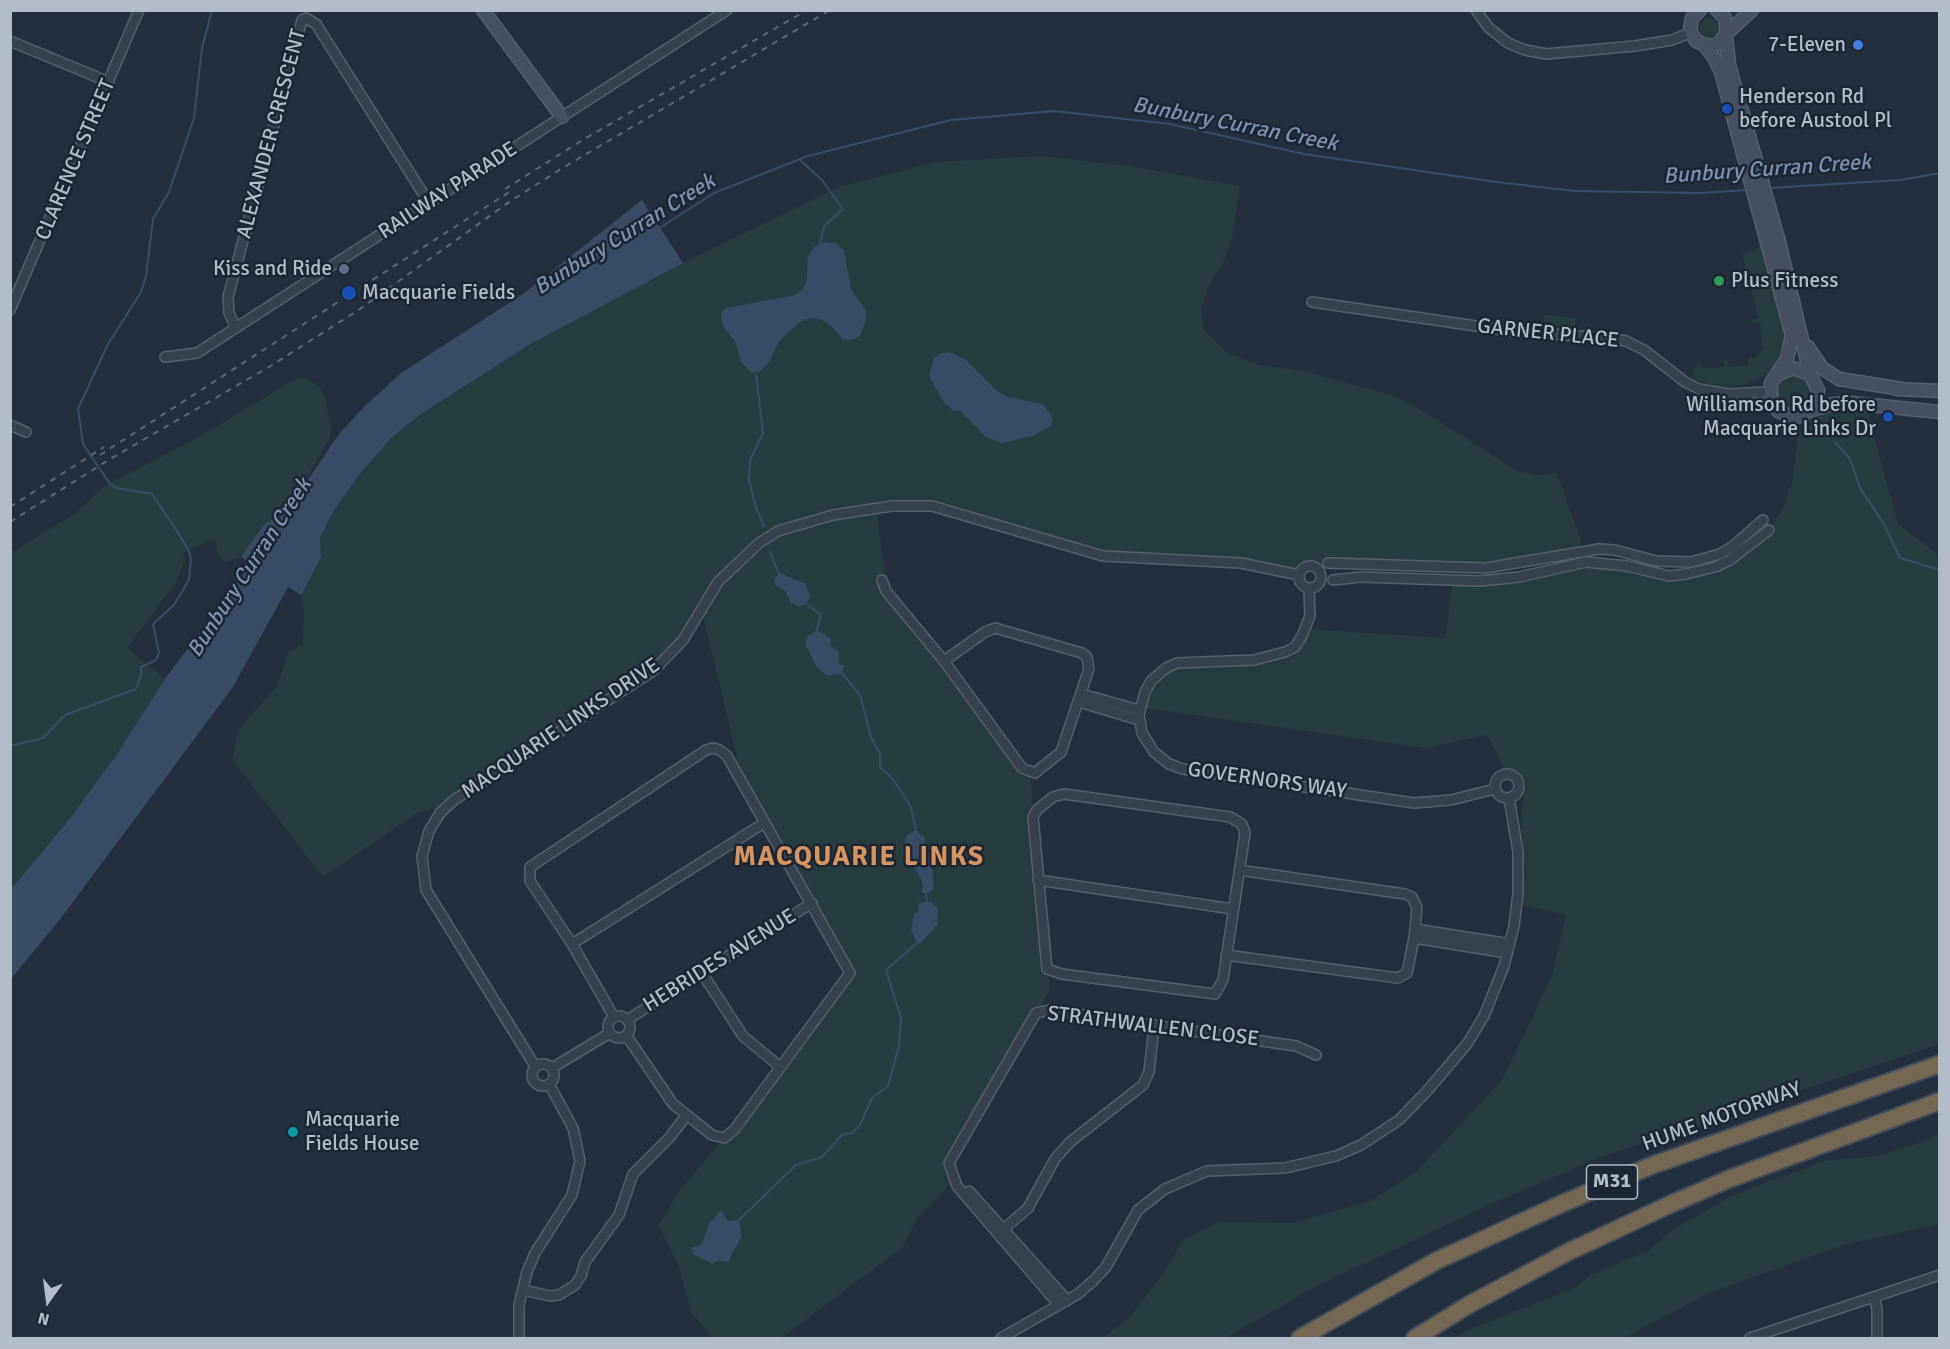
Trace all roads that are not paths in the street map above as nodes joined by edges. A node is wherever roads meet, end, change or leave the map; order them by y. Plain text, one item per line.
1 (139, 10) edge
2 (483, 10) edge
3 (727, 10) edge
4 (1476, 10) edge
5 (1690, 10) edge
6 (1700, 10) edge
7 (1717, 10) edge
8 (1752, 10) edge
9 (1690, 29) junction
10 (1726, 34) junction
11 (11, 42) edge
12 (1705, 46) junction
13 (109, 82) junction
14 (562, 117) junction
15 (1746, 141) junction
16 (429, 202) junction
17 (1773, 242) junction
18 (1312, 302) dead end
19 (10, 309) edge
20 (1800, 326) junction
21 (236, 328) junction
22 (165, 357) dead end
23 (1777, 375) junction
24 (1811, 376) junction
25 (1902, 389) junction
26 (1940, 391) edge
27 (1769, 392) junction
28 (1811, 410) junction
29 (1940, 412) edge
30 (10, 426) edge
31 (26, 432) dead end
32 (1763, 520) dead end
33 (1768, 530) dead end
34 (1328, 563) dead end
35 (1299, 575) junction
36 (882, 580) dead end
37 (1333, 580) dead end
38 (1310, 589) junction
39 (944, 661) junction
40 (1080, 698) junction
41 (1139, 715) junction
42 (1495, 789) junction
43 (1509, 798) junction
44 (764, 823) junction
45 (1239, 870) junction
46 (1038, 880) junction
47 (812, 903) junction
48 (1233, 909) junction
49 (1414, 933) junction
50 (572, 944) junction
51 (1509, 949) junction
52 (1226, 955) junction
53 (702, 973) junction
54 (614, 1017) junction
55 (627, 1020) junction
56 (1154, 1027) junction
57 (610, 1033) junction
58 (626, 1035) junction
59 (1316, 1055) dead end
60 (1940, 1064) edge
61 (536, 1066) junction
62 (779, 1066) junction
63 (552, 1068) junction
64 (549, 1084) junction
65 (1940, 1101) edge
66 (686, 1116) junction
67 (1001, 1232) junction
68 (1940, 1275) edge
69 (523, 1290) junction
70 (1874, 1297) junction
71 (1063, 1303) junction
72 (1782, 1328) junction
73 (519, 1338) edge
74 (1001, 1338) edge
75 (1300, 1338) edge
76 (1415, 1338) edge
77 (1750, 1338) edge
78 (1785, 1338) edge
79 (1878, 1338) edge

1 - 13 street, CLARENCE STREET
2 - 14 main road
3 - 14 street, RAILWAY PARADE
4 - 9 street
5 - 9 main road
6 - 9 main road
7 - 10 main road
8 - 10 main road
9 - 12 main road
10 - 12 main road
10 - 15 main road
11 - 13 street
12 - 15 main road
13 - 19 street, CLARENCE STREET
14 - 16 street, RAILWAY PARADE
15 - 17 main road
16 - 21 street, RAILWAY PARADE
16 - 21 street, ALEXANDER CRESCENT
17 - 20 main road
17 - 23 main road
18 - 27 street, GARNER PLACE
20 - 24 main road
20 - 25 main road
21 - 22 street, RAILWAY PARADE
23 - 24 main road
23 - 27 main road
24 - 25 main road
24 - 28 main road
25 - 26 main road
27 - 28 main road
28 - 29 main road
30 - 31 street
32 - 34 street
33 - 37 street
35 - 38 street
35 - 38 street
35 - 61 street, MACQUARIE LINKS DRIVE
36 - 39 street
38 - 41 street
39 - 40 street
39 - 40 street
40 - 41 street
41 - 42 street, GOVERNORS WAY
42 - 43 street
42 - 43 street
43 - 51 street
44 - 47 street
44 - 50 street
44 - 50 street
45 - 46 street
45 - 48 street
45 - 49 street
46 - 48 street
46 - 52 street
47 - 53 street, HEBRIDES AVENUE
47 - 62 street
48 - 52 street
49 - 51 street
49 - 52 street
50 - 54 street
51 - 71 street
53 - 55 street, HEBRIDES AVENUE
53 - 62 street
54 - 55 street
54 - 57 street
55 - 58 street
56 - 59 street, STRATHWALLEN CLOSE
56 - 67 street
56 - 67 street, STRATHWALLEN CLOSE
57 - 58 street
57 - 63 street
58 - 66 street
60 - 75 highway, HUME MOTORWAY / M31
61 - 63 street
61 - 64 street
62 - 66 street
63 - 64 street
64 - 69 street
65 - 76 highway, M31
66 - 69 street
67 - 71 street
68 - 70 street
69 - 73 street
70 - 72 street
70 - 79 street
71 - 74 street
72 - 77 street
72 - 78 street

